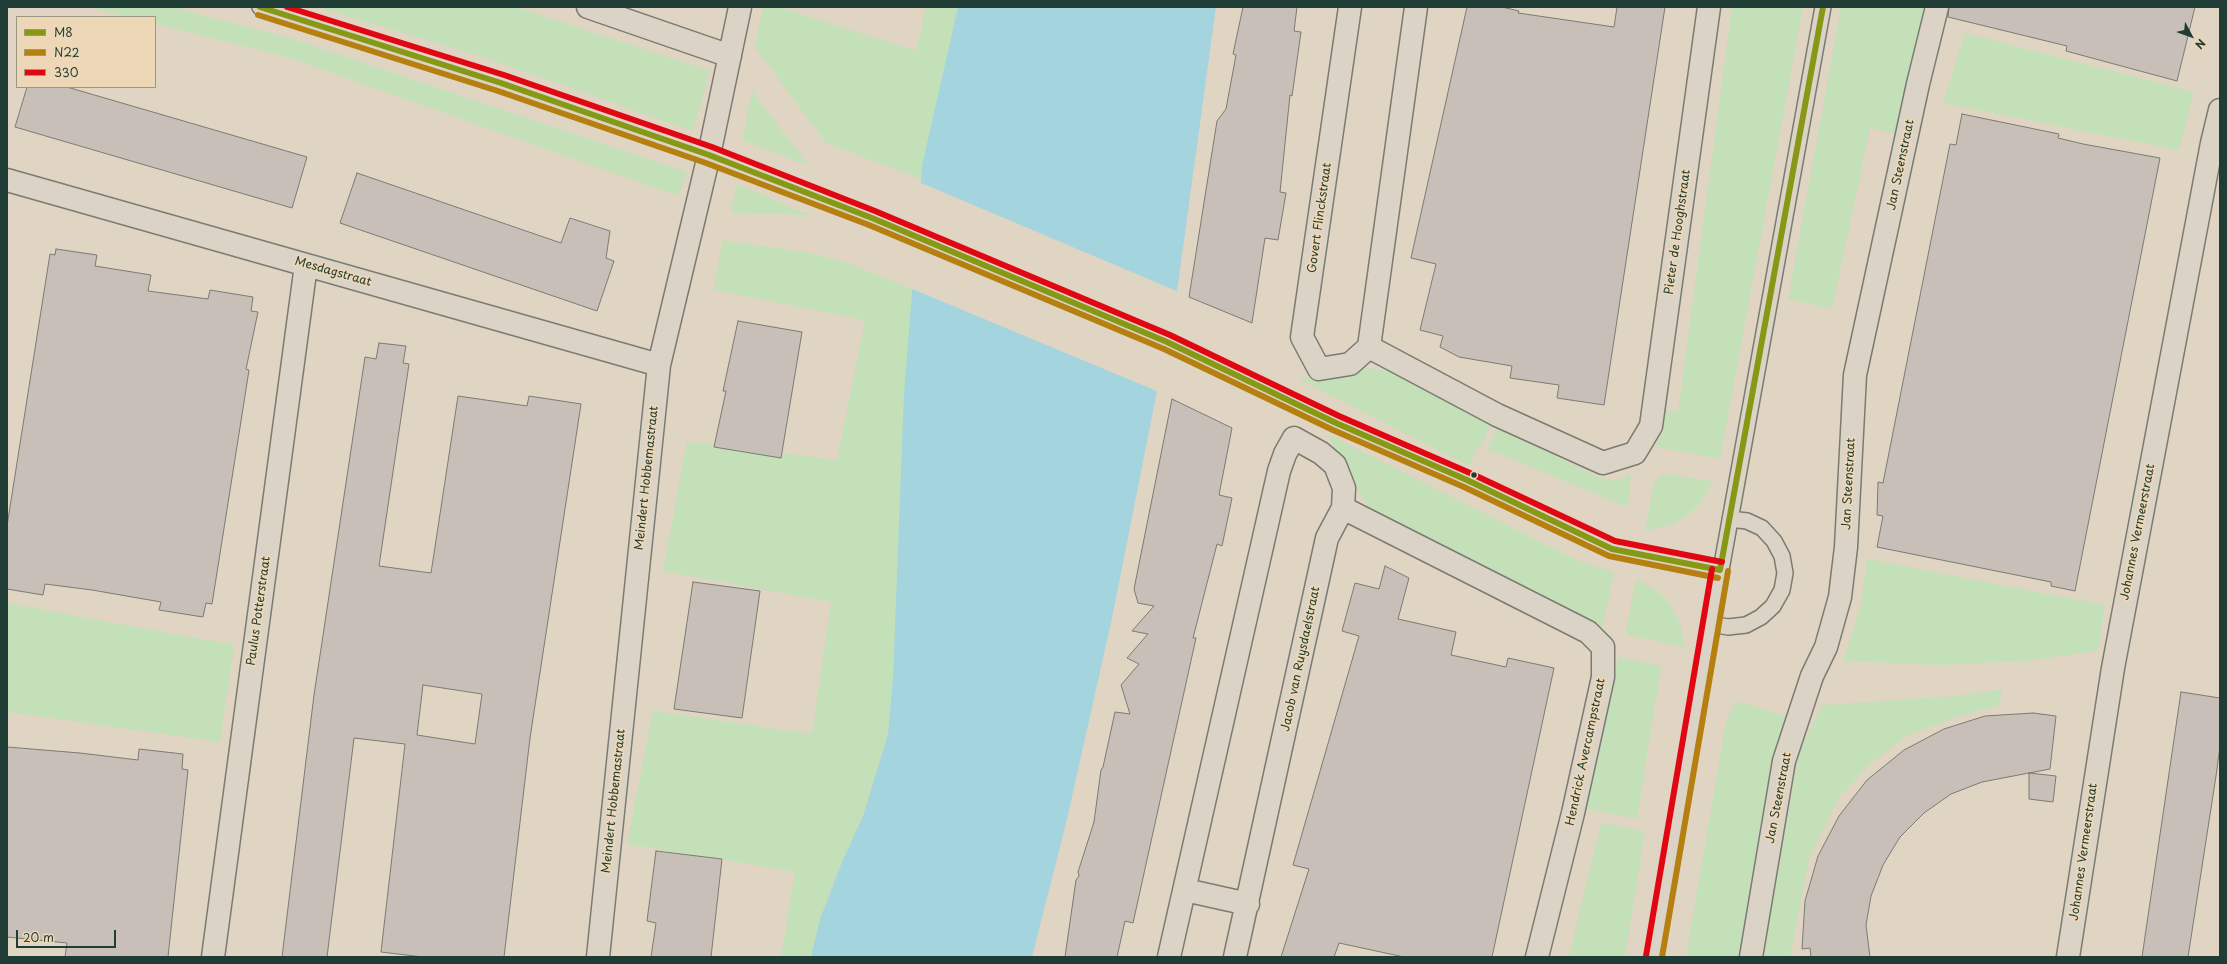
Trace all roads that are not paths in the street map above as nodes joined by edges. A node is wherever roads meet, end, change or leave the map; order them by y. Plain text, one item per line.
1 (260, 7) edge
2 (588, 7) edge
3 (740, 7) edge
4 (1350, 7) edge
5 (1416, 7) edge
6 (1709, 7) edge
7 (1823, 7) edge
8 (1937, 7) edge
9 (730, 56) junction
10 (2220, 110) edge
11 (708, 155) junction
12 (7, 180) edge
13 (306, 265) junction
14 (1369, 347) junction
15 (659, 365) junction
16 (1343, 508) junction
17 (1730, 518) junction
18 (1720, 570) junction
19 (1711, 624) junction
20 (1185, 890) junction
21 (1248, 904) junction
22 (213, 957) edge
23 (598, 957) edge
24 (1169, 957) edge
25 (1235, 957) edge
26 (1537, 957) edge
27 (1654, 957) edge
28 (1751, 957) edge
29 (2068, 957) edge

1 - 11 lane
2 - 9 street
3 - 9 street, Meindert Hobbemastraat
4 - 14 street, Govert Flinckstraat
5 - 14 street
6 - 14 street, Pieter de Hooghstraat
7 - 17 lane
8 - 28 street, Jan Steenstraat
9 - 11 street, Meindert Hobbemastraat
10 - 29 street, Johannes Vermeerstraat
11 - 15 street, Meindert Hobbemastraat
11 - 18 lane
12 - 13 street, Mesdagstraat
13 - 15 street, Mesdagstraat
13 - 22 street, Paulus Potterstraat
15 - 23 street, Meindert Hobbemastraat
16 - 20 street, Jacob van Ruysdaelstraat
16 - 21 street, Jacob van Ruysdaelstraat
16 - 26 street, Hendrick Avercampstraat
17 - 18 lane
17 - 19 lane
18 - 19 lane
19 - 27 lane
20 - 21 street
20 - 24 street
21 - 25 street, Jacob van Ruysdaelstraat

